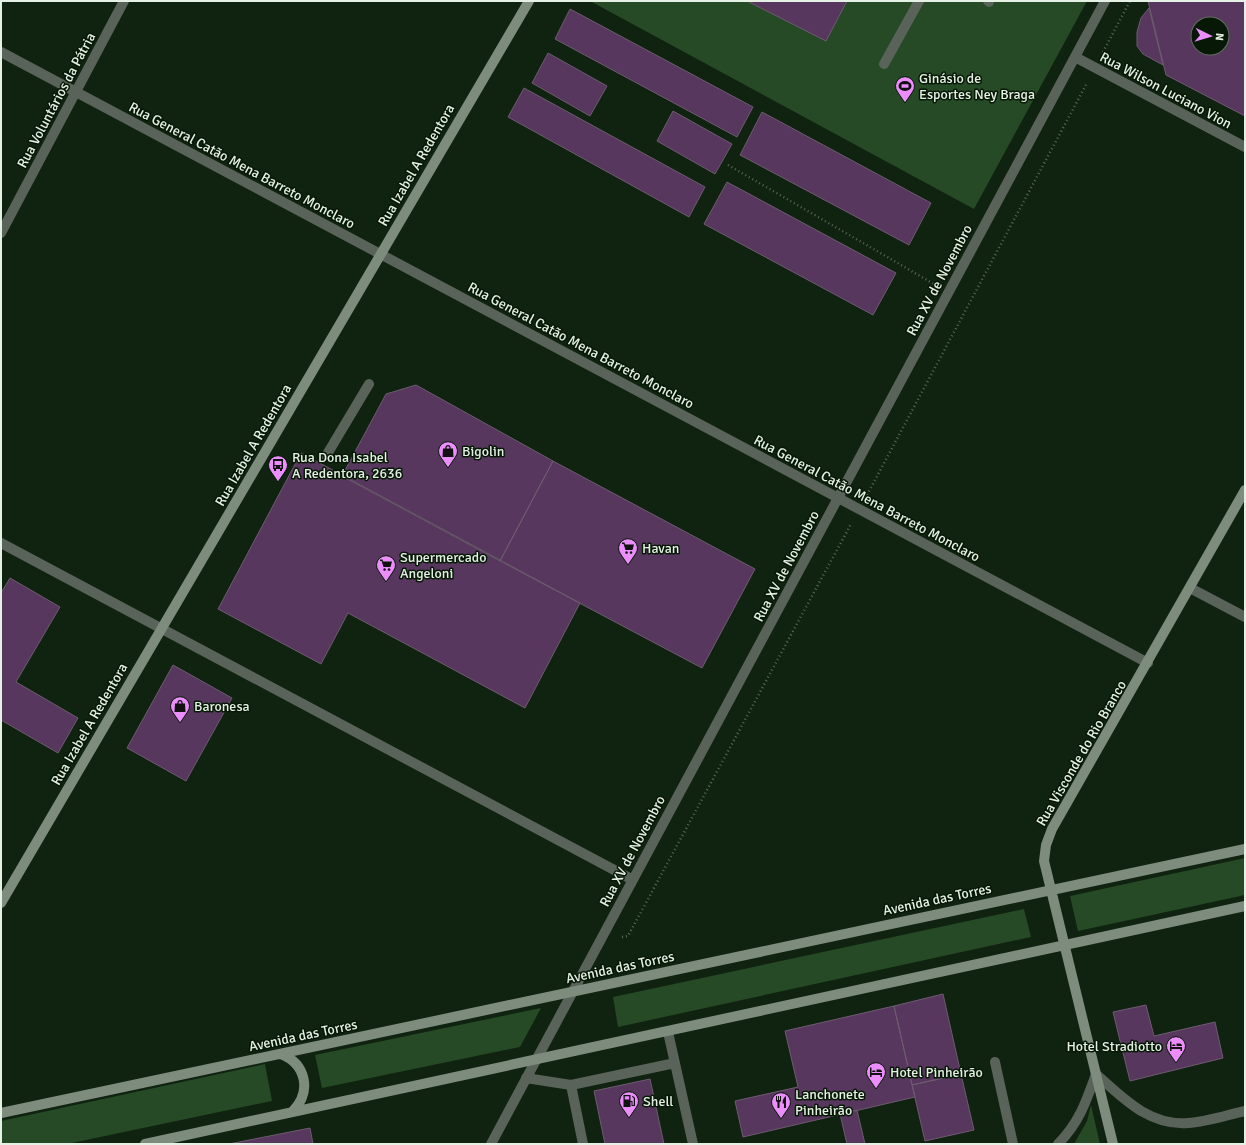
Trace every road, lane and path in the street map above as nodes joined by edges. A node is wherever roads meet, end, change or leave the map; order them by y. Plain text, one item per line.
1 (124, 1) edge
2 (528, 1) edge
3 (919, 1) edge
4 (1105, 1) edge
5 (1130, 1) edge
6 (1110, 39) dead end
7 (1, 52) edge
8 (1075, 57) junction
9 (884, 64) dead end
10 (1089, 78) dead end
11 (76, 92) junction
12 (1245, 147) edge
13 (728, 164) dead end
14 (1, 233) edge
15 (380, 254) junction
16 (941, 288) dead end
17 (369, 384) dead end
18 (326, 456) dead end
19 (874, 481) dead end
20 (1245, 490) edge
21 (838, 498) junction
22 (847, 532) dead end
23 (1, 543) edge
24 (1190, 588) junction
25 (1245, 617) edge
26 (162, 628) junction
27 (1148, 663) junction
28 (1245, 848) edge
29 (633, 880) junction
30 (1050, 890) junction
31 (1, 903) edge
32 (1245, 906) edge
33 (628, 936) dead end
34 (1064, 946) junction
35 (573, 991) junction
36 (668, 1032) junction
37 (281, 1054) junction
38 (536, 1060) junction
39 (995, 1062) dead end
40 (675, 1063) junction
41 (1096, 1074) junction
42 (526, 1078) junction
43 (571, 1085) junction
44 (293, 1111) junction
45 (1245, 1111) edge
46 (1, 1113) edge
47 (145, 1144) edge
48 (491, 1144) edge
49 (583, 1144) edge
50 (693, 1144) edge
51 (1012, 1144) edge
52 (1058, 1144) edge
53 (1113, 1144) edge

1 - 11 street, Rua Voluntários da Pátria
2 - 15 main road, Rua Izabel A Redentora
3 - 9 street
4 - 8 street, Rua XV de Novembro
5 - 6 path
7 - 11 street, Rua General Catão Mena Barreto Monclaro
8 - 12 street, Rua Wilson Luciano Vion
8 - 21 street, Rua XV de Novembro
10 - 19 path
11 - 14 street, Rua Voluntários da Pátria
11 - 15 street, Rua General Catão Mena Barreto Monclaro
13 - 16 path
15 - 21 street, Rua General Catão Mena Barreto Monclaro
15 - 26 main road, Rua Izabel A Redentora
17 - 18 street
20 - 24 main road, Rua Visconde do Rio Branco
21 - 27 street, Rua General Catão Mena Barreto Monclaro
21 - 29 street, Rua XV de Novembro
22 - 33 path
23 - 26 street
24 - 25 street
24 - 27 main road, Rua Visconde do Rio Branco
26 - 29 street
26 - 31 main road, Rua Izabel A Redentora
27 - 30 main road, Rua Visconde do Rio Branco
28 - 30 main road, Avenida das Torres
29 - 35 street, Rua XV de Novembro
30 - 34 main road, Rua Visconde do Rio Branco
30 - 35 main road, Avenida das Torres
32 - 34 main road
34 - 36 main road
34 - 41 main road, Rua Visconde do Rio Branco
35 - 37 main road, Avenida das Torres
35 - 38 street, Rua XV de Novembro
36 - 38 main road
36 - 40 street
37 - 44 main road
37 - 46 main road, Avenida das Torres
38 - 42 street, Rua XV de Novembro
38 - 44 main road
39 - 51 street
40 - 43 street
40 - 50 street
41 - 45 street
41 - 52 street
41 - 53 main road, Rua Visconde do Rio Branco
42 - 43 street
42 - 48 street, Rua XV de Novembro
43 - 49 street
44 - 47 main road

